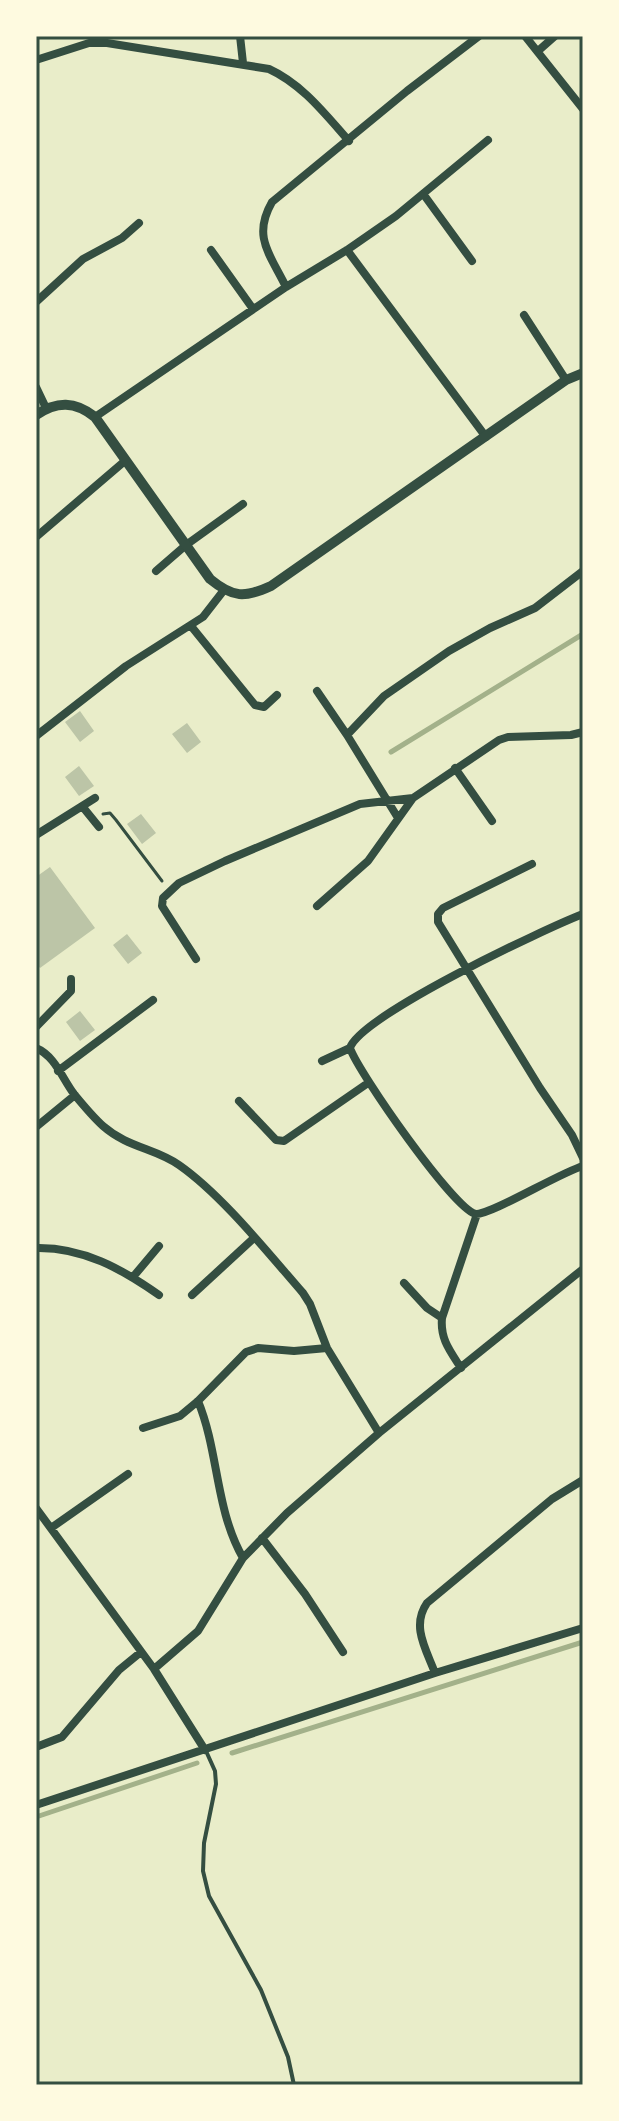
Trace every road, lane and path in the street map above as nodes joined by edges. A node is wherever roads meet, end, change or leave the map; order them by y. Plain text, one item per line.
1 (240, 36) edge
2 (479, 36) edge
3 (525, 36) edge
4 (555, 36) edge
5 (538, 51) junction
6 (36, 60) edge
7 (243, 63) junction
8 (583, 109) edge
9 (488, 140) dead end
10 (349, 141) junction
11 (424, 195) junction
12 (139, 223) dead end
13 (211, 250) dead end
14 (347, 250) junction
15 (472, 261) dead end
16 (286, 287) junction
17 (36, 302) edge
18 (253, 309) junction
19 (524, 315) dead end
20 (583, 373) edge
21 (566, 380) junction
22 (36, 387) edge
23 (46, 408) junction
24 (36, 415) edge
25 (95, 417) junction
26 (486, 437) junction
27 (126, 460) junction
28 (243, 504) dead end
29 (36, 537) edge
30 (186, 545) junction
31 (156, 571) dead end
32 (583, 571) edge
33 (224, 590) junction
34 (191, 626) junction
35 (317, 691) dead end
36 (277, 695) dead end
37 (583, 732) edge
38 (347, 735) junction
39 (36, 736) edge
40 (455, 768) junction
41 (95, 798) dead end
42 (413, 798) junction
43 (387, 799) junction
44 (82, 806) junction
45 (398, 818) junction
46 (93, 819) junction
47 (492, 821) dead end
48 (99, 827) dead end
49 (36, 835) edge
50 (532, 864) dead end
51 (170, 890) junction
52 (317, 906) dead end
53 (583, 914) edge
54 (196, 959) dead end
55 (469, 969) junction
56 (71, 979) dead end
57 (153, 1000) dead end
58 (36, 1027) edge
59 (36, 1048) edge
60 (350, 1048) junction
61 (322, 1061) dead end
62 (58, 1071) junction
63 (368, 1083) junction
64 (75, 1095) junction
65 (239, 1101) dead end
66 (36, 1127) edge
67 (583, 1158) edge
68 (583, 1166) edge
69 (477, 1214) junction
70 (254, 1238) junction
71 (159, 1246) dead end
72 (36, 1248) edge
73 (583, 1269) edge
74 (133, 1277) junction
75 (404, 1283) dead end
76 (159, 1295) dead end
77 (192, 1295) dead end
78 (442, 1318) junction
79 (327, 1348) junction
80 (461, 1368) junction
81 (198, 1401) junction
82 (143, 1428) dead end
83 (379, 1433) junction
84 (128, 1474) dead end
85 (583, 1480) edge
86 (36, 1508) edge
87 (51, 1528) junction
88 (262, 1538) junction
89 (243, 1558) junction
90 (583, 1628) edge
91 (141, 1652) junction
92 (343, 1652) dead end
93 (154, 1669) junction
94 (435, 1673) junction
95 (36, 1747) edge
96 (205, 1750) junction
97 (36, 1805) edge
98 (294, 2085) edge

1 - 7 street
2 - 10 street
3 - 5 street
4 - 5 street
5 - 8 street
6 - 7 street
7 - 10 street
9 - 11 street
10 - 16 street
11 - 14 street
11 - 15 street
12 - 17 street
13 - 18 street
14 - 16 street
14 - 26 street
16 - 18 street
18 - 25 street
19 - 21 street
20 - 21 street
21 - 26 street
22 - 23 street
23 - 24 street
23 - 25 street
25 - 27 street
26 - 33 street
27 - 29 street
27 - 30 street
28 - 30 street
30 - 31 street
30 - 33 street
32 - 38 street
33 - 34 street
34 - 36 street
34 - 39 street
35 - 38 street
37 - 40 street
38 - 43 street
40 - 42 street
40 - 47 street
41 - 44 street
42 - 43 street
42 - 45 street
43 - 45 street
43 - 51 street
44 - 46 street
44 - 49 street
45 - 52 street
46 - 48 street
46 - 51 path
50 - 55 street
51 - 54 street
53 - 55 street
55 - 60 street
55 - 67 street
56 - 58 street
57 - 62 street
59 - 62 street
60 - 61 street
60 - 63 street
62 - 64 street
63 - 65 street
63 - 69 street
64 - 66 street
64 - 70 street
68 - 69 street
69 - 78 street
70 - 77 street
70 - 79 street
71 - 74 street
72 - 74 street
73 - 80 street
74 - 76 street
75 - 78 street
78 - 80 street
79 - 81 street
79 - 83 street
80 - 83 street
81 - 82 street
81 - 89 street
83 - 88 street
84 - 87 street
85 - 94 street
86 - 87 street
87 - 91 street
88 - 89 street
88 - 92 street
89 - 93 street
90 - 94 street
91 - 93 street
91 - 95 street
93 - 96 street
94 - 96 street
96 - 97 street
96 - 98 lane

